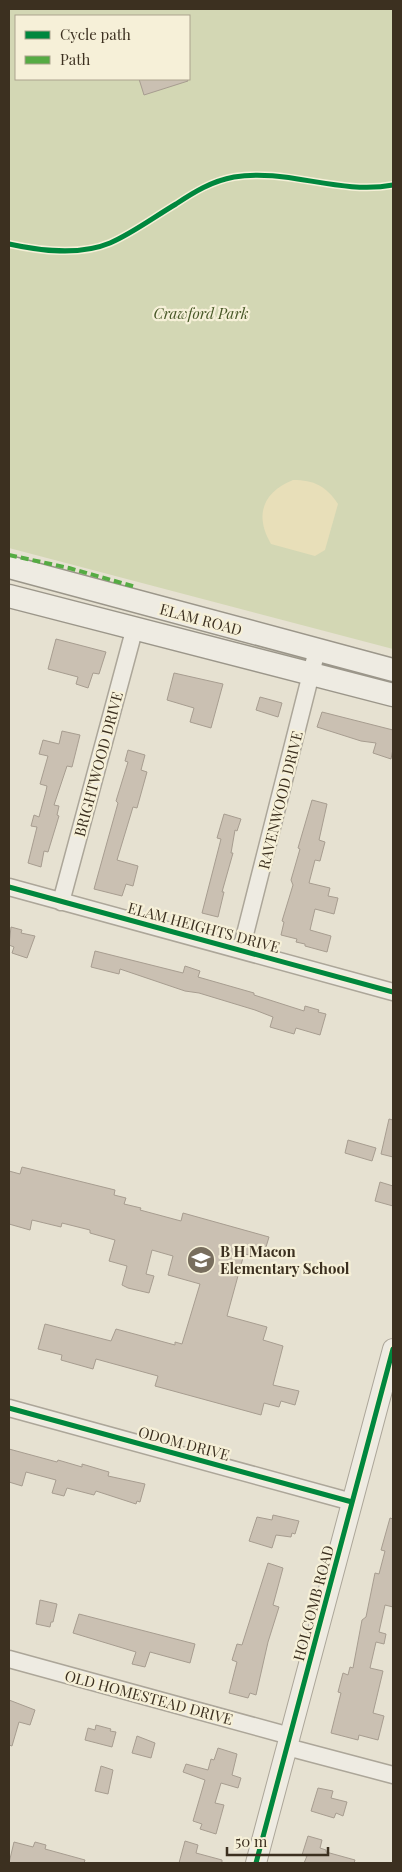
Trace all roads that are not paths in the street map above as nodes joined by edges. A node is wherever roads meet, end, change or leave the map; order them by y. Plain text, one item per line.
1 (9, 567) edge
2 (9, 596) edge
3 (142, 602) junction
4 (135, 627) junction
5 (317, 650) junction
6 (393, 670) edge
7 (312, 674) junction
8 (393, 695) edge
9 (9, 887) edge
10 (61, 902) junction
11 (241, 950) junction
12 (393, 992) edge
13 (393, 1349) edge
14 (388, 1392) edge
15 (9, 1408) edge
16 (352, 1502) junction
17 (9, 1659) edge
18 (289, 1741) junction
19 (393, 1775) edge
20 (256, 1863) edge

1 - 3 main road, ELAM ROAD
2 - 4 main road, ELAM ROAD
3 - 4 main road
3 - 5 main road, ELAM ROAD
4 - 7 main road, ELAM ROAD
4 - 10 street, BRIGHTWOOD DRIVE
5 - 6 main road, ELAM ROAD
5 - 7 street, RAVENWOOD DRIVE
7 - 8 main road, ELAM ROAD
7 - 11 street, RAVENWOOD DRIVE
9 - 10 street, ELAM HEIGHTS DRIVE
10 - 11 street, ELAM HEIGHTS DRIVE
11 - 12 street, ELAM HEIGHTS DRIVE
13 - 14 street, HOLCOMB ROAD
14 - 16 street, HOLCOMB ROAD
15 - 16 street, ODOM DRIVE
16 - 18 street, HOLCOMB ROAD
17 - 18 street, OLD HOMESTEAD DRIVE
18 - 19 street, OLD HOMESTEAD DRIVE
18 - 20 street, HOLCOMB ROAD

